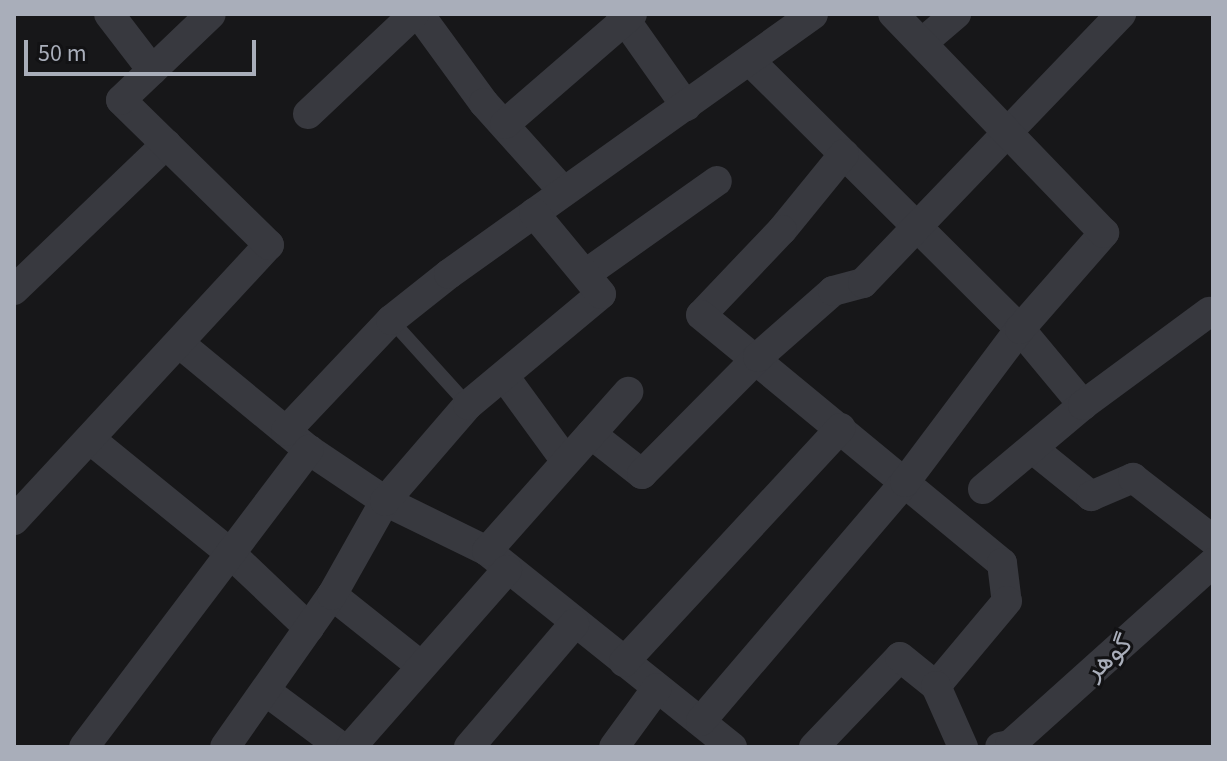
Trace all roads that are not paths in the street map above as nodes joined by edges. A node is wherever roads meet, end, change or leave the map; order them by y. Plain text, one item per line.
1 (109, 14) edge
2 (211, 14) edge
3 (417, 14) edge
4 (813, 14) edge
5 (893, 14) edge
6 (956, 14) edge
7 (1121, 14) edge
8 (626, 16) edge
9 (922, 43) junction
10 (751, 62) junction
11 (152, 70) junction
12 (686, 106) junction
13 (308, 114) dead end
14 (505, 124) junction
15 (1006, 132) junction
16 (166, 144) junction
17 (844, 154) junction
18 (717, 181) dead end
19 (563, 191) junction
20 (534, 213) junction
21 (918, 227) junction
22 (587, 273) junction
23 (15, 286) edge
24 (1209, 312) dead end
25 (391, 320) junction
26 (1020, 329) junction
27 (179, 343) junction
28 (758, 357) junction
29 (504, 376) junction
30 (628, 392) dead end
31 (468, 405) junction
32 (1083, 405) junction
33 (841, 428) junction
34 (286, 431) junction
35 (591, 434) junction
36 (91, 440) junction
37 (1033, 449) junction
38 (309, 450) junction
39 (566, 461) junction
40 (905, 482) junction
41 (983, 489) dead end
42 (385, 501) junction
43 (14, 520) edge
44 (1213, 540) edge
45 (230, 553) junction
46 (497, 560) junction
47 (1213, 563) edge
48 (332, 595) junction
49 (574, 624) junction
50 (309, 628) junction
51 (624, 662) junction
52 (420, 665) junction
53 (936, 686) junction
54 (657, 688) junction
55 (267, 692) junction
56 (701, 721) junction
57 (84, 747) edge
58 (225, 747) edge
59 (341, 747) edge
60 (351, 747) edge
61 (469, 747) edge
62 (614, 747) edge
63 (732, 747) edge
64 (814, 747) edge
65 (963, 747) edge
66 (1000, 747) edge

1 - 11 street
2 - 11 street
3 - 13 street
3 - 14 street
4 - 10 street
5 - 9 street
6 - 9 street
7 - 15 street
8 - 12 street
8 - 14 street
9 - 15 street
10 - 12 street
10 - 17 street
11 - 16 street
12 - 19 street
14 - 19 street
15 - 21 street
15 - 26 street
16 - 23 street
16 - 27 street
17 - 21 street
17 - 28 street
18 - 22 street
19 - 20 street
20 - 22 street
20 - 25 street
21 - 26 street
21 - 28 street
22 - 29 street
24 - 32 street
25 - 31 lane
25 - 34 street
26 - 32 street
26 - 40 street
27 - 34 street
27 - 36 street
28 - 33 street
28 - 35 street
29 - 31 street
29 - 39 street
30 - 35 street
31 - 42 street
32 - 37 street
33 - 40 street
33 - 51 street
34 - 38 street
35 - 39 street
36 - 43 street
36 - 45 street
37 - 41 street
37 - 44 street
38 - 42 street
38 - 45 street
39 - 46 street
40 - 53 street
40 - 56 street
42 - 46 street
42 - 48 street
45 - 50 street
45 - 57 street
46 - 49 street
46 - 52 street
47 - 66 street, گوهر
48 - 50 street
48 - 52 street
49 - 51 street
49 - 61 street
50 - 55 street
51 - 54 street
52 - 60 street
53 - 64 street
53 - 65 street
54 - 56 street
54 - 62 street
55 - 58 street
55 - 59 street
56 - 63 street

